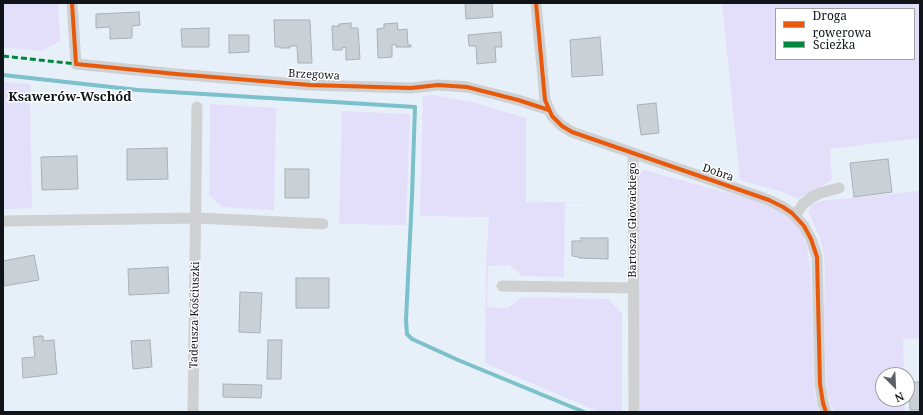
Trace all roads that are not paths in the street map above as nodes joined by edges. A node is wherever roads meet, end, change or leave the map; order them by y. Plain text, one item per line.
1 (72, 3) edge
2 (536, 3) edge
3 (198, 107) dead end
4 (549, 110) junction
5 (633, 153) junction
6 (839, 188) dead end
7 (795, 216) junction
8 (197, 218) junction
9 (3, 221) edge
10 (323, 224) dead end
11 (502, 286) dead end
12 (633, 288) junction
13 (193, 412) edge
14 (634, 412) edge
15 (826, 412) edge

1 - 4 street, Brzegowa
2 - 4 street, Dobra
3 - 8 street, Tadeusza Kościuszki
4 - 5 street, Dobra
5 - 7 street, Dobra
5 - 12 street, Bartosza Głowackiego
6 - 7 street
7 - 15 street, Dobra
8 - 9 street
8 - 10 street
8 - 13 street, Tadeusza Kościuszki
11 - 12 street, Bartosza Głowackiego
12 - 14 street, Bartosza Głowackiego

